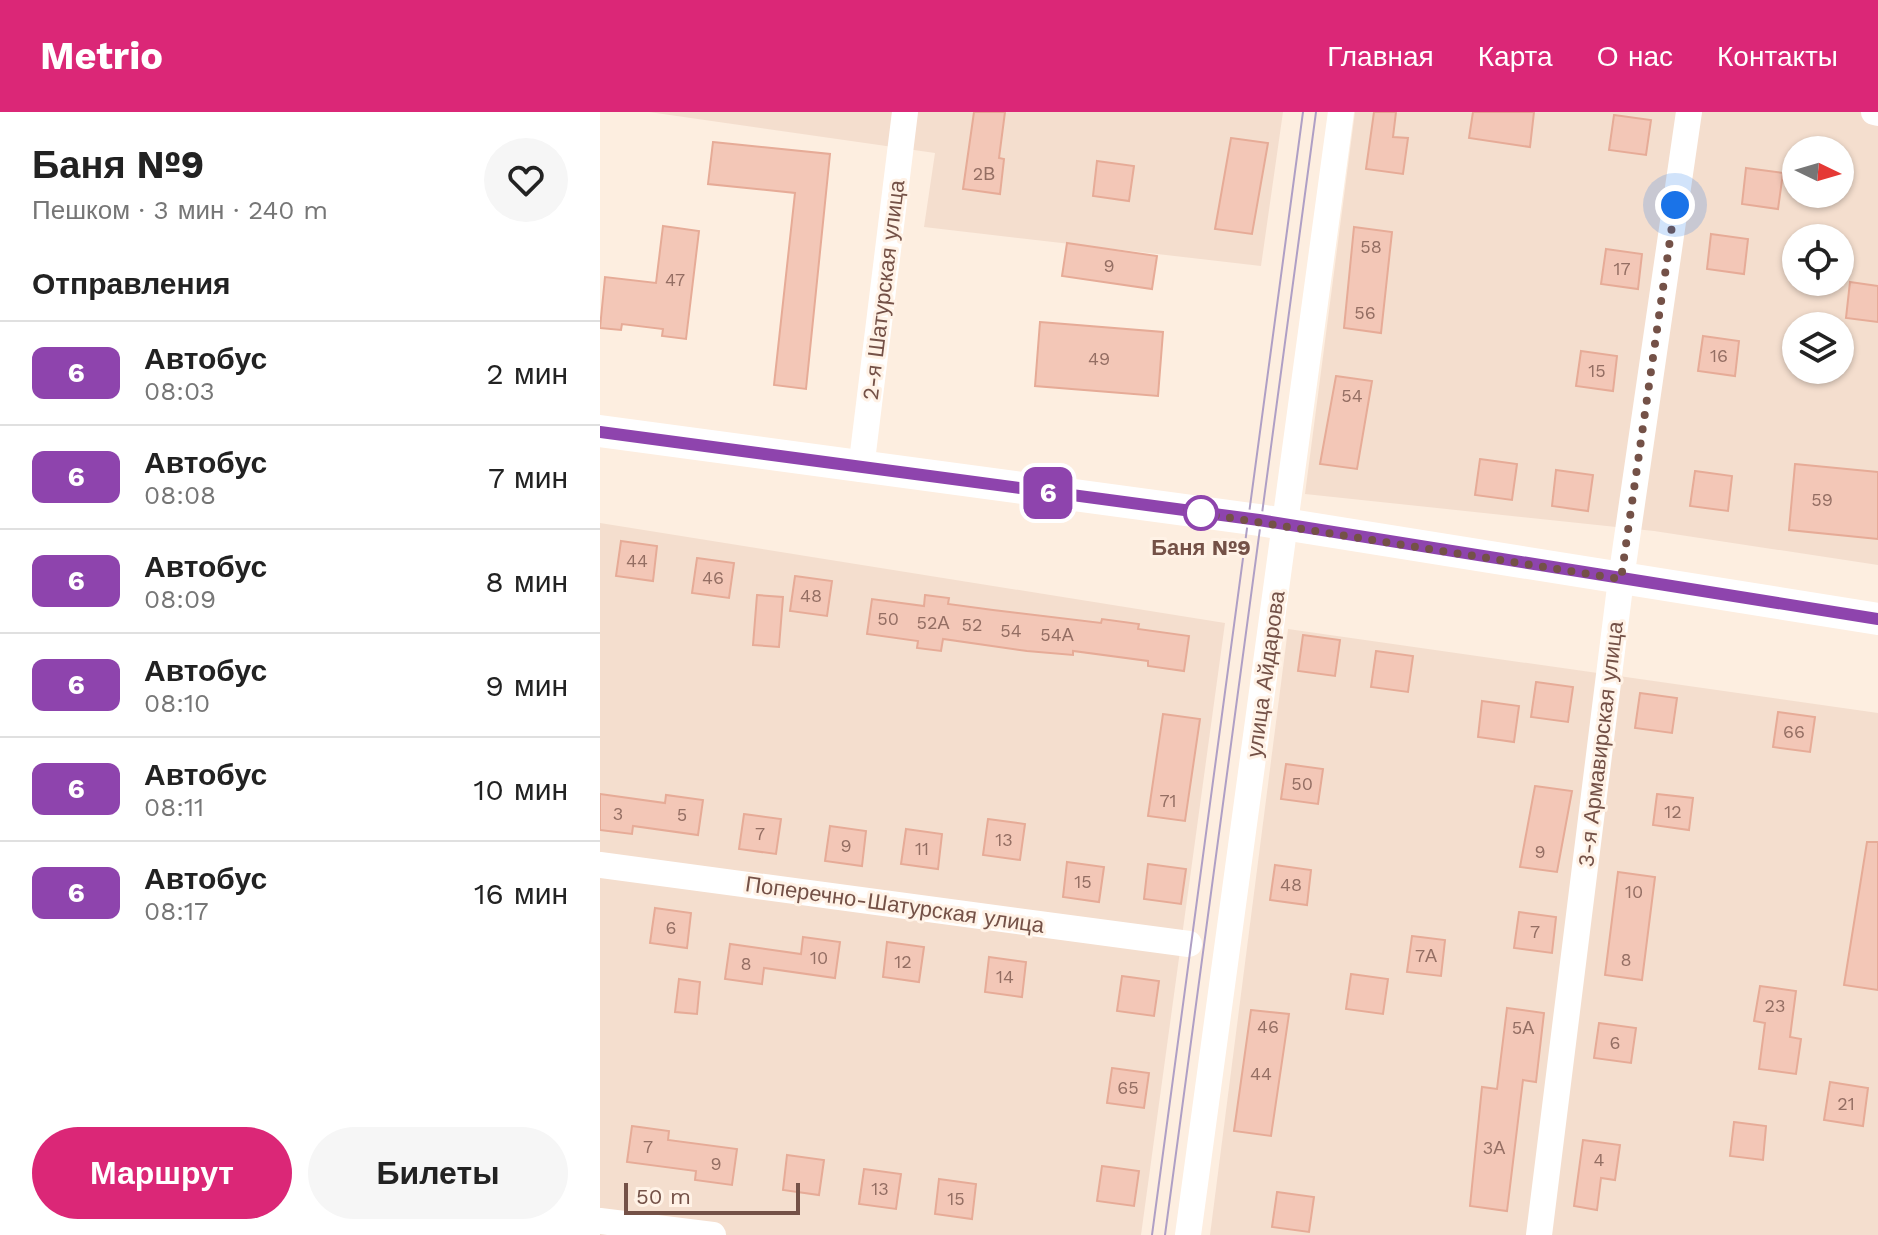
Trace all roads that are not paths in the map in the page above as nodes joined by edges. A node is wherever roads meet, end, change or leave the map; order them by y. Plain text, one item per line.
1 (905, 112) edge
2 (1341, 112) edge
3 (1689, 112) edge
4 (600, 431) edge
5 (861, 469) junction
6 (1286, 526) junction
7 (1621, 579) junction
8 (1878, 619) edge
9 (600, 865) edge
10 (1189, 944) dead end
11 (600, 1221) edge
12 (713, 1235) edge
13 (1188, 1235) edge
14 (1539, 1235) edge

1 - 5 street, 2-я Шатурская улица
2 - 6 street, улица Айдарова
3 - 7 street, 3-я Армавирская улица
4 - 5 street
5 - 6 street
6 - 7 street
6 - 13 street, улица Айдарова
7 - 8 street
7 - 14 street, 3-я Армавирская улица
9 - 10 street, Поперечно-Шатурская улица
11 - 12 street

